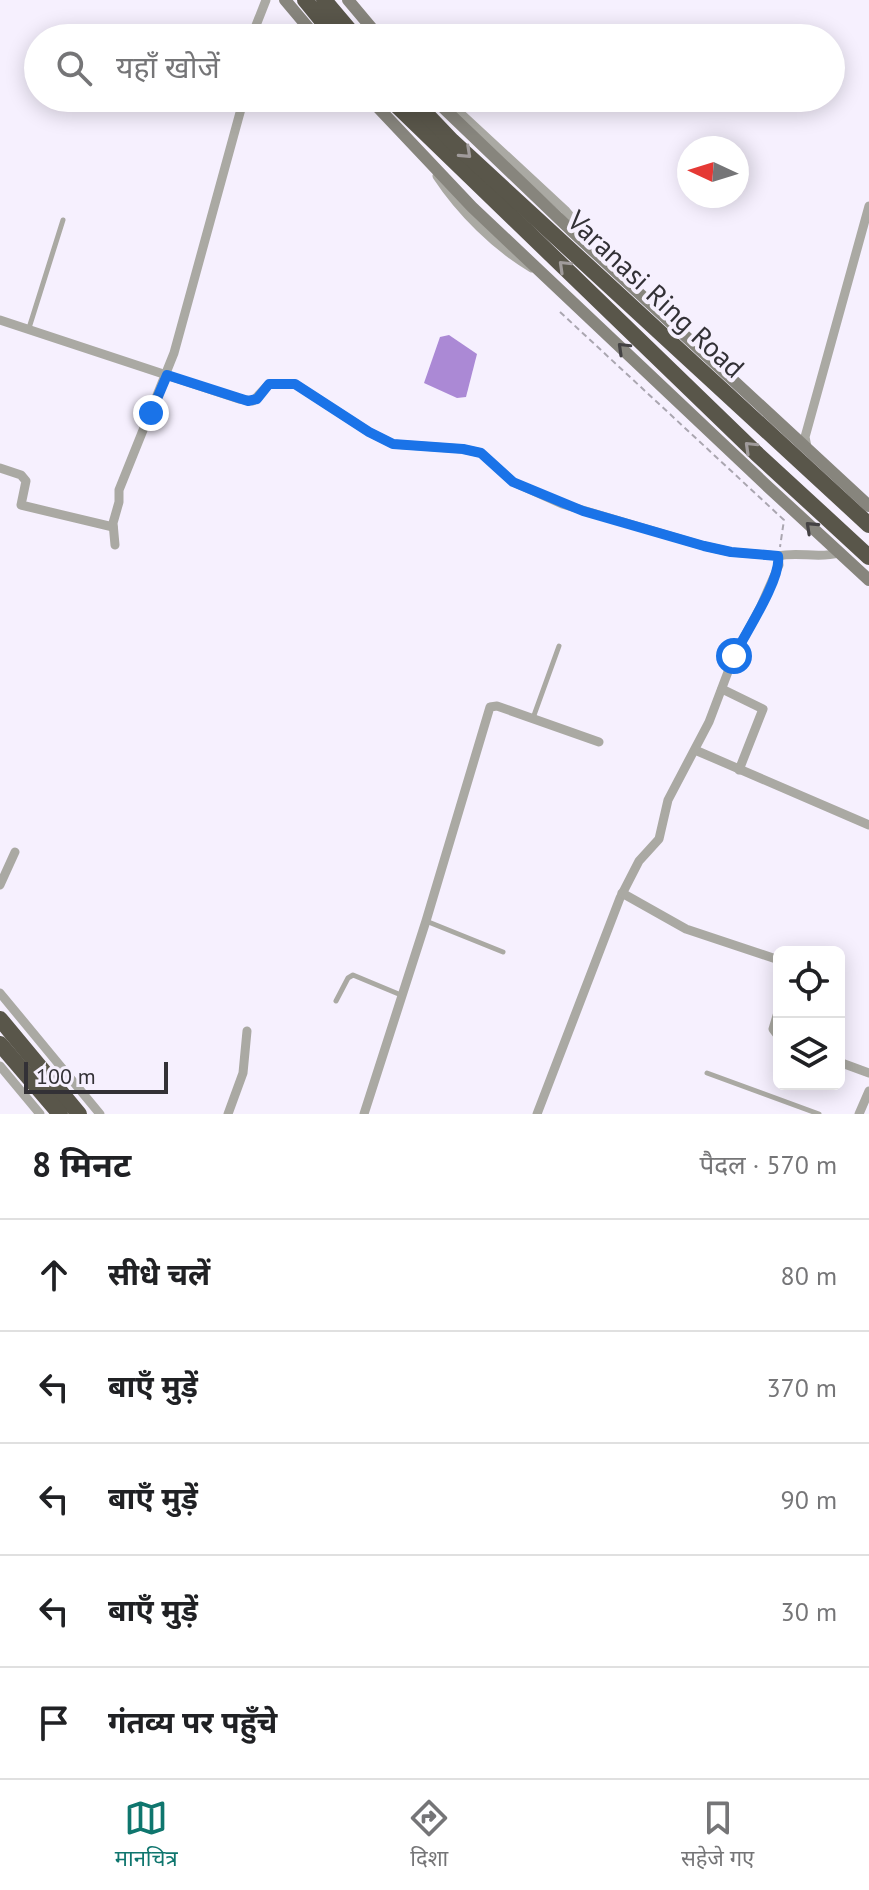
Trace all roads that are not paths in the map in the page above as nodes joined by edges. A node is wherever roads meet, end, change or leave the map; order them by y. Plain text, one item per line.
1 (266, 0) edge
2 (285, 0) edge
3 (305, 0) edge
4 (324, 0) edge
5 (348, 0) edge
6 (257, 24) edge
7 (305, 24) edge
8 (325, 24) edge
9 (344, 24) edge
10 (368, 24) edge
11 (240, 112) edge
12 (382, 112) edge
13 (403, 112) edge
14 (424, 112) edge
15 (448, 112) edge
16 (459, 112) edge
17 (869, 206) edge
18 (63, 220) dead end
19 (616, 271) junction
20 (0, 320) edge
21 (29, 328) junction
22 (167, 375) junction
23 (807, 447) junction
24 (0, 468) edge
25 (869, 506) edge
26 (869, 525) edge
27 (113, 527) junction
28 (115, 545) dead end
29 (839, 553) junction
30 (778, 556) junction
31 (869, 557) edge
32 (869, 580) edge
33 (559, 646) dead end
34 (722, 689) junction
35 (533, 719) junction
36 (599, 742) dead end
37 (695, 750) junction
38 (739, 770) junction
39 (869, 825) edge
40 (15, 852) dead end
41 (0, 885) edge
42 (622, 893) junction
43 (426, 921) junction
44 (503, 952) dead end
45 (773, 958) edge
46 (0, 993) edge
47 (401, 995) junction
48 (336, 1001) dead end
49 (0, 1019) edge
50 (247, 1031) dead end
51 (0, 1044) edge
52 (845, 1064) edge
53 (1, 1069) edge
54 (707, 1073) dead end
55 (869, 1073) edge
56 (869, 1091) edge
57 (40, 1114) edge
58 (60, 1114) edge
59 (79, 1114) edge
60 (100, 1114) edge
61 (228, 1114) edge
62 (364, 1114) edge
63 (537, 1114) edge
64 (819, 1114) edge
65 (859, 1114) edge

1 - 6 street
2 - 7 street
3 - 8 highway
4 - 9 highway
5 - 10 street
11 - 22 street
29 -> 12 street
31 -> 13 highway
14 -> 26 highway, Varanasi Ring Road
15 - 19 street
16 - 19 street
17 - 23 street
18 - 21 lane
19 - 23 street
20 - 21 street
21 - 22 street
22 - 27 street
22 - 30 street
23 - 25 street
24 - 27 street
27 - 28 street
29 - 30 street
29 - 32 street
30 - 34 street
33 - 35 lane
34 - 37 street
34 - 38 street
35 - 36 street
35 - 43 street
37 - 38 street
37 - 42 street
38 - 39 street
40 - 41 street
42 - 45 street
42 - 63 street
43 - 44 lane
43 - 47 street
46 - 60 street
47 - 48 lane
47 - 62 street
49 - 59 highway
50 - 61 street
51 - 58 highway
52 - 55 street
53 - 57 street
54 - 64 lane
56 - 65 street

